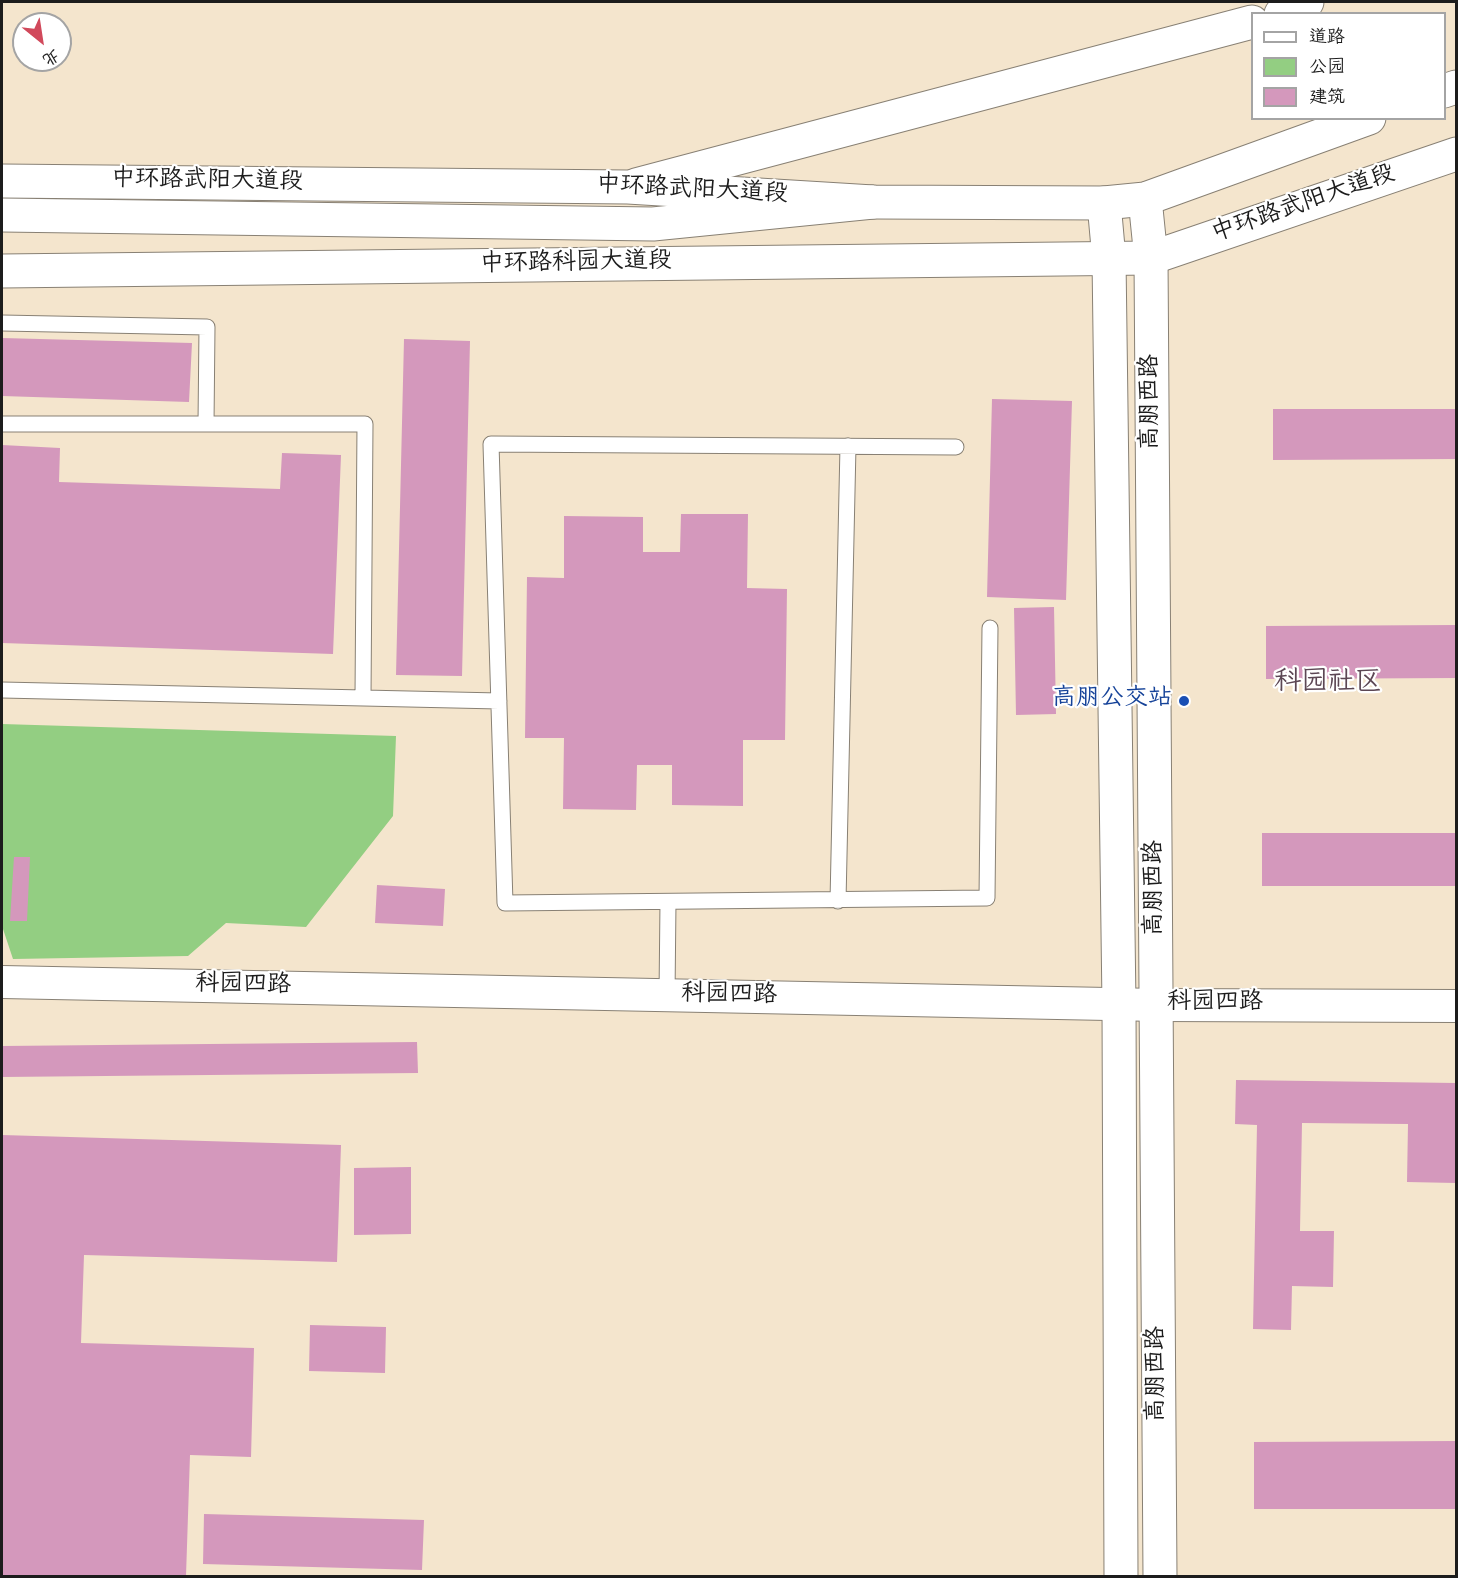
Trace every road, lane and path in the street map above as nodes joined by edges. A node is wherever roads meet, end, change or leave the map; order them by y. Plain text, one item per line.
1 (1307, 2) edge
2 (1285, 12) edge
3 (1251, 22) edge
4 (1363, 120) edge
5 (1456, 153) edge
6 (2, 181) edge
7 (628, 187) junction
8 (1145, 199) junction
9 (873, 202) junction
10 (1104, 203) junction
11 (2, 215) edge
12 (1151, 258) junction
13 (1109, 259) junction
14 (2, 271) edge
15 (2, 323) edge
16 (2, 424) edge
17 (207, 424) junction
18 (848, 446) junction
19 (956, 447) dead end
20 (990, 628) dead end
21 (2, 690) edge
22 (363, 697) junction
23 (499, 701) junction
24 (838, 901) junction
25 (668, 902) junction
26 (2, 982) edge
27 (667, 996) junction
28 (1119, 1005) junction
29 (1158, 1005) junction
30 (1456, 1005) edge
31 (1121, 1576) edge
32 (1160, 1576) edge

1 - 2 main road
3 - 7 main road
4 - 8 main road, 中环路武阳大道段
5 - 12 main road, 中环路武阳大道段
6 - 7 main road, 中环路武阳大道段
7 - 9 main road, 中环路武阳大道段
8 - 10 main road, 中环路武阳大道段
8 - 12 main road, 高朋西路
9 - 10 main road, 中环路武阳大道段
9 - 11 main road
10 - 13 main road, 高朋西路
12 - 13 main road, 中环路科园大道段
12 - 29 main road, 高朋西路
13 - 14 main road, 中环路科园大道段
13 - 28 main road, 高朋西路
15 - 17 lane
16 - 17 lane
17 - 22 lane
18 - 19 lane
18 - 23 lane
18 - 24 lane
20 - 24 lane
21 - 22 lane
22 - 23 lane
23 - 25 lane
24 - 25 lane
25 - 27 lane
26 - 27 street, 科园四路
27 - 28 street, 科园四路
28 - 29 street, 科园四路
28 - 31 main road, 高朋西路
29 - 30 street, 科园四路
29 - 32 main road, 高朋西路

